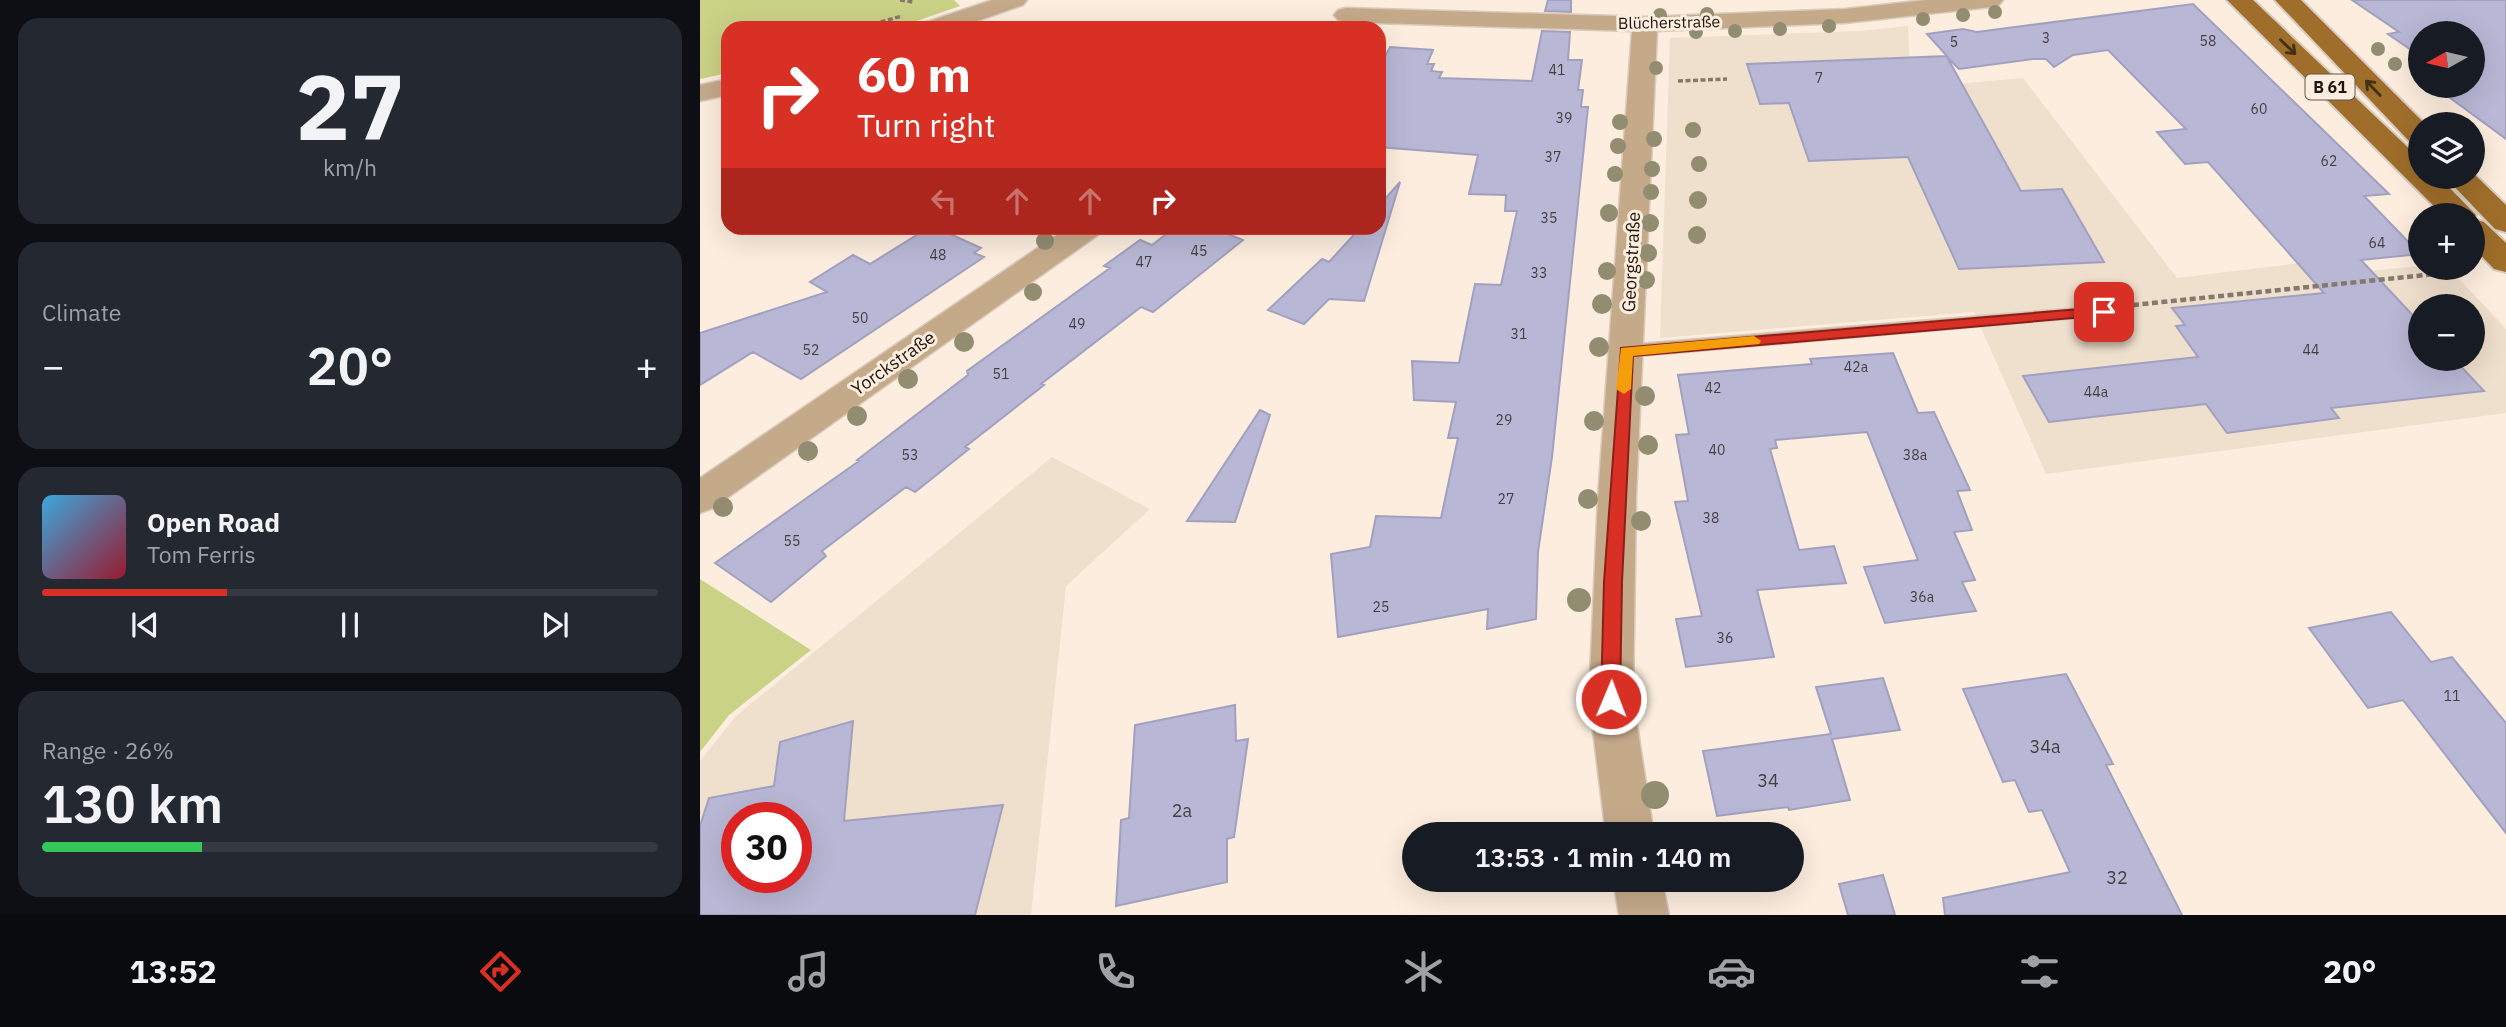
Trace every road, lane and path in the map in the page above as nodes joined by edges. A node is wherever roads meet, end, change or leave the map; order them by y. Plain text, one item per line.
1 (1015, 0) edge
2 (1991, 0) edge
3 (2239, 0) edge
4 (2287, 0) edge
5 (1343, 14) edge
6 (954, 21) edge
7 (1645, 24) junction
8 (1727, 79) dead end
9 (1642, 82) junction
10 (721, 88) edge
11 (700, 93) edge
12 (2408, 124) edge
13 (2408, 163) edge
14 (2434, 189) edge
15 (2472, 189) edge
16 (2448, 203) edge
17 (2506, 222) edge
18 (1077, 235) edge
19 (2491, 266) edge
20 (2104, 312) joint
21 (1626, 351) junction
22 (700, 498) edge
23 (1628, 822) edge
24 (1639, 892) edge
25 (1644, 915) edge

1 - 6 street
2 - 7 street, Blücherstraße
3 -> 13 main road, B 61
12 -> 4 main road, B 61
5 - 7 street, Blücherstraße
7 - 9 street, Georgstraße
8 - 9 path
9 - 21 street, Georgstraße
10 - 11 street
14 - 16 main road, B 61
15 - 17 main road
18 - 22 street, Yorckstraße
19 - 20 path
20 - 21 lane
21 - 23 street, Georgstraße
24 - 25 street

